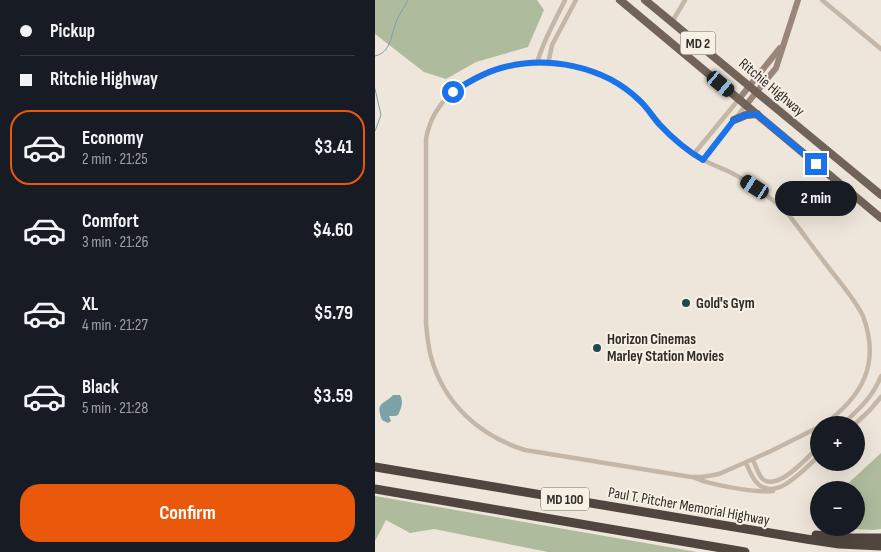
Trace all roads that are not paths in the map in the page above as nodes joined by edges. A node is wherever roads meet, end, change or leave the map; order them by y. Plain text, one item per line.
1 (565, 0) edge
2 (576, 0) edge
3 (620, 0) edge
4 (645, 0) edge
5 (685, 0) edge
6 (798, 0) edge
7 (822, 0) edge
8 (672, 22) junction
9 (784, 43) junction
10 (881, 49) edge
11 (537, 64) junction
12 (548, 64) junction
13 (750, 86) junction
14 (757, 92) junction
15 (739, 99) junction
16 (746, 105) junction
17 (757, 114) junction
18 (734, 120) junction
19 (693, 154) junction
20 (703, 160) junction
21 (881, 195) edge
22 (881, 218) edge
23 (881, 376) edge
24 (881, 397) edge
25 (835, 416) edge
26 (852, 416) edge
27 (864, 416) edge
28 (810, 432) edge
29 (810, 454) edge
30 (753, 460) junction
31 (746, 463) junction
32 (810, 464) edge
33 (375, 467) edge
34 (691, 477) junction
35 (783, 486) junction
36 (375, 489) edge
37 (754, 531) junction
38 (881, 538) edge
39 (881, 546) edge
40 (745, 552) edge

1 - 11 street
2 - 12 street
3 - 15 main road, Ritchie Highway / MD 2
4 - 8 main road, Ritchie Highway / MD 2
5 - 8 street
6 - 9 main road
7 - 10 street
8 - 13 main road, Ritchie Highway / MD 2
9 - 13 main road
9 - 14 main road
11 - 12 street
11 - 34 street
12 - 19 street
13 - 14 main road, Ritchie Highway / MD 2
13 - 15 main road
14 - 16 main road
14 - 21 main road, Ritchie Highway / MD 2
15 - 16 main road, Ritchie Highway / MD 2
15 - 19 street
16 - 17 main road, Ritchie Highway / MD 2
16 - 18 street
17 - 18 main road
17 - 22 main road, Ritchie Highway / MD 2
18 - 20 street
19 - 20 street
20 - 25 street
23 - 26 street
24 - 27 street
28 - 30 street
29 - 30 street
30 - 31 street
31 - 34 street
31 - 35 street
32 - 35 street
33 - 37 highway, Paul T. Pitcher Memorial Highway / MD 100
34 - 35 street
36 - 40 highway, MD 100
37 - 38 highway
37 - 39 highway, Paul T. Pitcher Memorial Highway / MD 100

